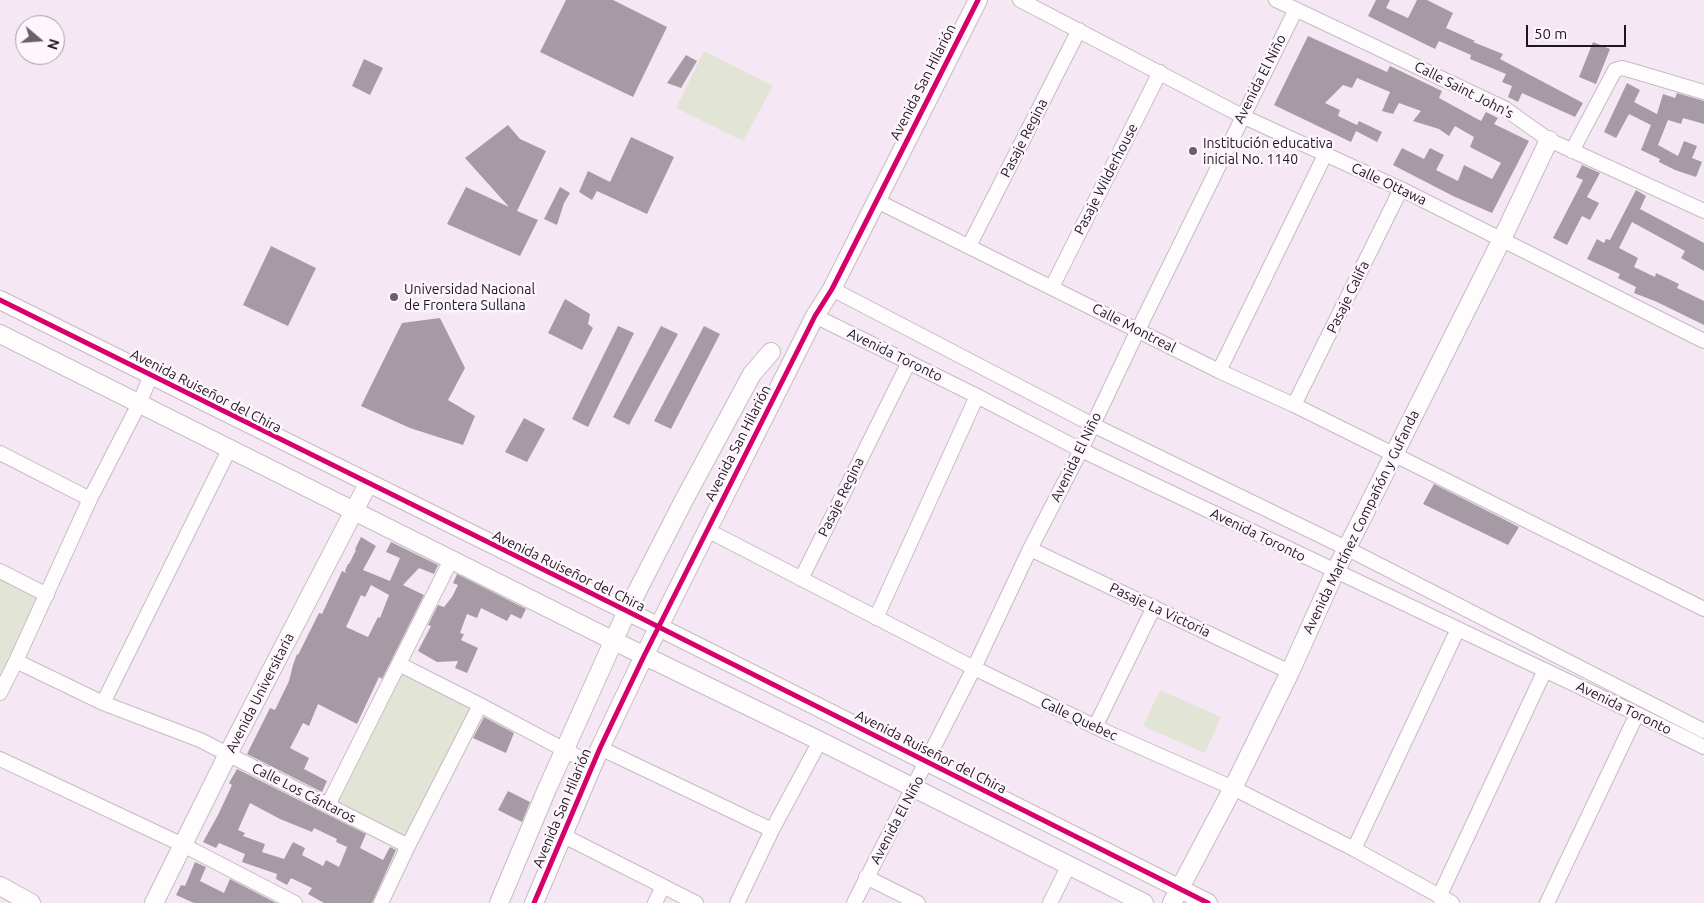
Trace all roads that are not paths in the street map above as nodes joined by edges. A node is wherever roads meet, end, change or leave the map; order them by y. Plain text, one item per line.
1 (978, 0) edge
2 (1020, 0) edge
3 (1276, 0) edge
4 (1296, 9) junction
5 (1079, 30) junction
6 (1160, 72) junction
7 (1704, 92) edge
8 (1242, 116) junction
9 (1549, 140) junction
10 (1572, 151) junction
11 (1325, 155) junction
12 (1401, 189) junction
13 (875, 200) junction
14 (1704, 211) edge
15 (1502, 239) junction
16 (969, 246) junction
17 (1052, 287) junction
18 (832, 288) junction
19 (0, 300) edge
20 (815, 316) junction
21 (1138, 330) junction
22 (0, 334) edge
23 (1704, 341) edge
24 (771, 352) dead end
25 (909, 362) junction
26 (1219, 371) junction
27 (151, 375) junction
28 (977, 396) junction
29 (139, 404) junction
30 (1294, 405) junction
31 (1093, 425) junction
32 (229, 450) junction
33 (1081, 450) junction
34 (0, 453) edge
35 (1393, 454) junction
36 (368, 484) junction
37 (90, 499) junction
38 (354, 511) junction
39 (707, 530) junction
40 (1030, 549) junction
41 (1348, 549) junction
42 (451, 560) junction
43 (0, 571) edge
44 (1336, 572) junction
45 (801, 579) junction
46 (47, 595) junction
47 (1154, 607) junction
48 (1704, 609) edge
49 (627, 611) junction
50 (876, 618) junction
51 (658, 628) junction
52 (1458, 629) junction
53 (614, 641) junction
54 (644, 656) junction
55 (16, 661) junction
56 (399, 664) junction
57 (974, 668) junction
58 (1545, 670) junction
59 (1290, 672) junction
60 (0, 693) edge
61 (103, 703) junction
62 (480, 705) junction
63 (1637, 714) junction
64 (1095, 727) junction
65 (1704, 731) edge
66 (820, 741) junction
67 (1704, 747) edge
68 (600, 748) junction
69 (564, 750) junction
70 (228, 754) junction
71 (0, 759) edge
72 (927, 762) junction
73 (593, 765) junction
74 (913, 788) junction
75 (1233, 788) junction
76 (328, 805) junction
77 (772, 830) junction
78 (562, 835) junction
79 (183, 845) junction
80 (408, 846) junction
81 (1354, 849) junction
82 (1069, 865) junction
83 (866, 877) junction
84 (0, 886) edge
85 (662, 886) junction
86 (1176, 896) edge
87 (1446, 900) edge
88 (31, 903) edge
89 (154, 903) edge
90 (295, 903) edge
91 (381, 903) edge
92 (499, 903) edge
93 (534, 903) edge
94 (655, 903) edge
95 (696, 903) edge
96 (737, 903) edge
97 (854, 903) edge
98 (918, 903) edge
99 (1050, 903) edge
100 (1144, 903) edge
101 (1208, 903) edge
102 (1547, 903) edge

1 - 13 street, Avenida San Hilarión
2 - 5 street, Calle Ottawa
3 - 4 street, Calle Saint John's
4 - 8 street, Avenida El Niño
4 - 9 street, Calle Saint John's
5 - 6 street, Calle Ottawa
5 - 16 street, Pasaje Regina
6 - 8 street, Calle Ottawa
6 - 17 street, Pasaje Wilderhouse
7 - 10 street
8 - 11 street, Calle Ottawa
8 - 21 street, Avenida El Niño
9 - 10 street, Calle Saint John's
9 - 15 street, Avenida Martínez Compañón y Gufanda
10 - 14 street, Calle Saint John's
11 - 12 street, Calle Ottawa
11 - 26 street
12 - 15 street, Calle Ottawa
12 - 30 street, Pasaje Califa
13 - 16 street, Calle Montreal
13 - 18 street, Avenida San Hilarión
15 - 23 street, Calle Ottawa
15 - 35 street, Avenida Martínez Compañón y Gufanda
16 - 17 street, Calle Montreal
17 - 21 street, Calle Montreal
18 - 20 street, Avenida San Hilarión
18 - 31 street, Avenida Toronto
19 - 27 street, Avenida Ruiseñor del Chira
20 - 25 street, Avenida Toronto
20 - 39 street, Avenida San Hilarión
21 - 26 street, Calle Montreal
21 - 31 street, Avenida El Niño
22 - 29 street
24 - 49 street, Avenida San Hilarión
25 - 28 street, Avenida Toronto
25 - 45 street, Pasaje Regina
26 - 30 street, Calle Montreal
27 - 29 street
27 - 36 street, Avenida Ruiseñor del Chira
28 - 33 street, Avenida Toronto
28 - 50 street
29 - 32 street
29 - 37 street
30 - 35 street, Calle Montreal
31 - 33 street, Avenida El Niño
31 - 41 street, Avenida Toronto
32 - 38 street
32 - 61 street
33 - 40 street, Avenida El Niño
33 - 44 street, Avenida Toronto
34 - 37 street
35 - 41 street, Avenida Martínez Compañón y Gufanda
35 - 48 street, Calle Montreal
36 - 38 street, Avenida Universitaria
36 - 49 street, Avenida Ruiseñor del Chira
37 - 46 street
38 - 42 street
38 - 70 street, Avenida Universitaria
39 - 45 street, Calle Quebec
39 - 51 street, Avenida San Hilarión
40 - 47 street, Pasaje La Victoria
40 - 57 street, Avenida El Niño
41 - 44 street, Avenida Martínez Compañón y Gufanda
41 - 65 street, Avenida Toronto
42 - 53 street
42 - 56 street
43 - 46 street
44 - 52 street, Avenida Toronto
44 - 59 street, Avenida Martínez Compañón y Gufanda
45 - 50 street, Calle Quebec
46 - 55 street
47 - 59 street, Pasaje La Victoria
47 - 64 street
49 - 51 street, Avenida Ruiseñor del Chira
49 - 53 street, Avenida San Hilarión
50 - 57 street, Calle Quebec
51 - 54 street, Avenida San Hilarión
51 - 72 street, Avenida Ruiseñor del Chira
52 - 58 street, Avenida Toronto
52 - 81 street
53 - 54 street
53 - 69 street, Avenida San Hilarión
54 - 66 street
54 - 68 street, Avenida San Hilarión
55 - 60 street
55 - 61 street, Calle Los Cántaros
56 - 62 street
56 - 76 street
57 - 64 street, Calle Quebec
57 - 72 street, Avenida El Niño
58 - 63 street, Avenida Toronto
58 - 87 street
59 - 75 street, Avenida Martínez Compañón y Gufanda
61 - 70 street, Calle Los Cántaros
62 - 69 street
62 - 80 street
63 - 67 street, Avenida Toronto
63 - 102 street
64 - 75 street, Calle Quebec
66 - 74 street
66 - 77 street
68 - 73 street, Avenida San Hilarión
68 - 77 street
69 - 73 street
69 - 92 street, Avenida San Hilarión
70 - 76 street, Calle Los Cántaros
70 - 79 street, Avenida Universitaria
71 - 79 street
72 - 74 street, Avenida El Niño
72 - 86 street, Avenida Ruiseñor del Chira
73 - 78 street, Avenida San Hilarión
74 - 82 street
74 - 83 street, Avenida El Niño
75 - 81 street, Calle Quebec
75 - 86 street, Avenida Martínez Compañón y Gufanda
76 - 80 street, Calle Los Cántaros
77 - 96 street
78 - 85 street
78 - 93 street, Avenida San Hilarión
79 - 89 street, Avenida Universitaria
79 - 90 street
80 - 91 street
81 - 87 street, Calle Quebec
82 - 99 street
82 - 100 street
83 - 97 street, Avenida El Niño
83 - 98 street
84 - 88 street
85 - 94 street
85 - 95 street
86 - 101 street, Avenida Ruiseñor del Chira

